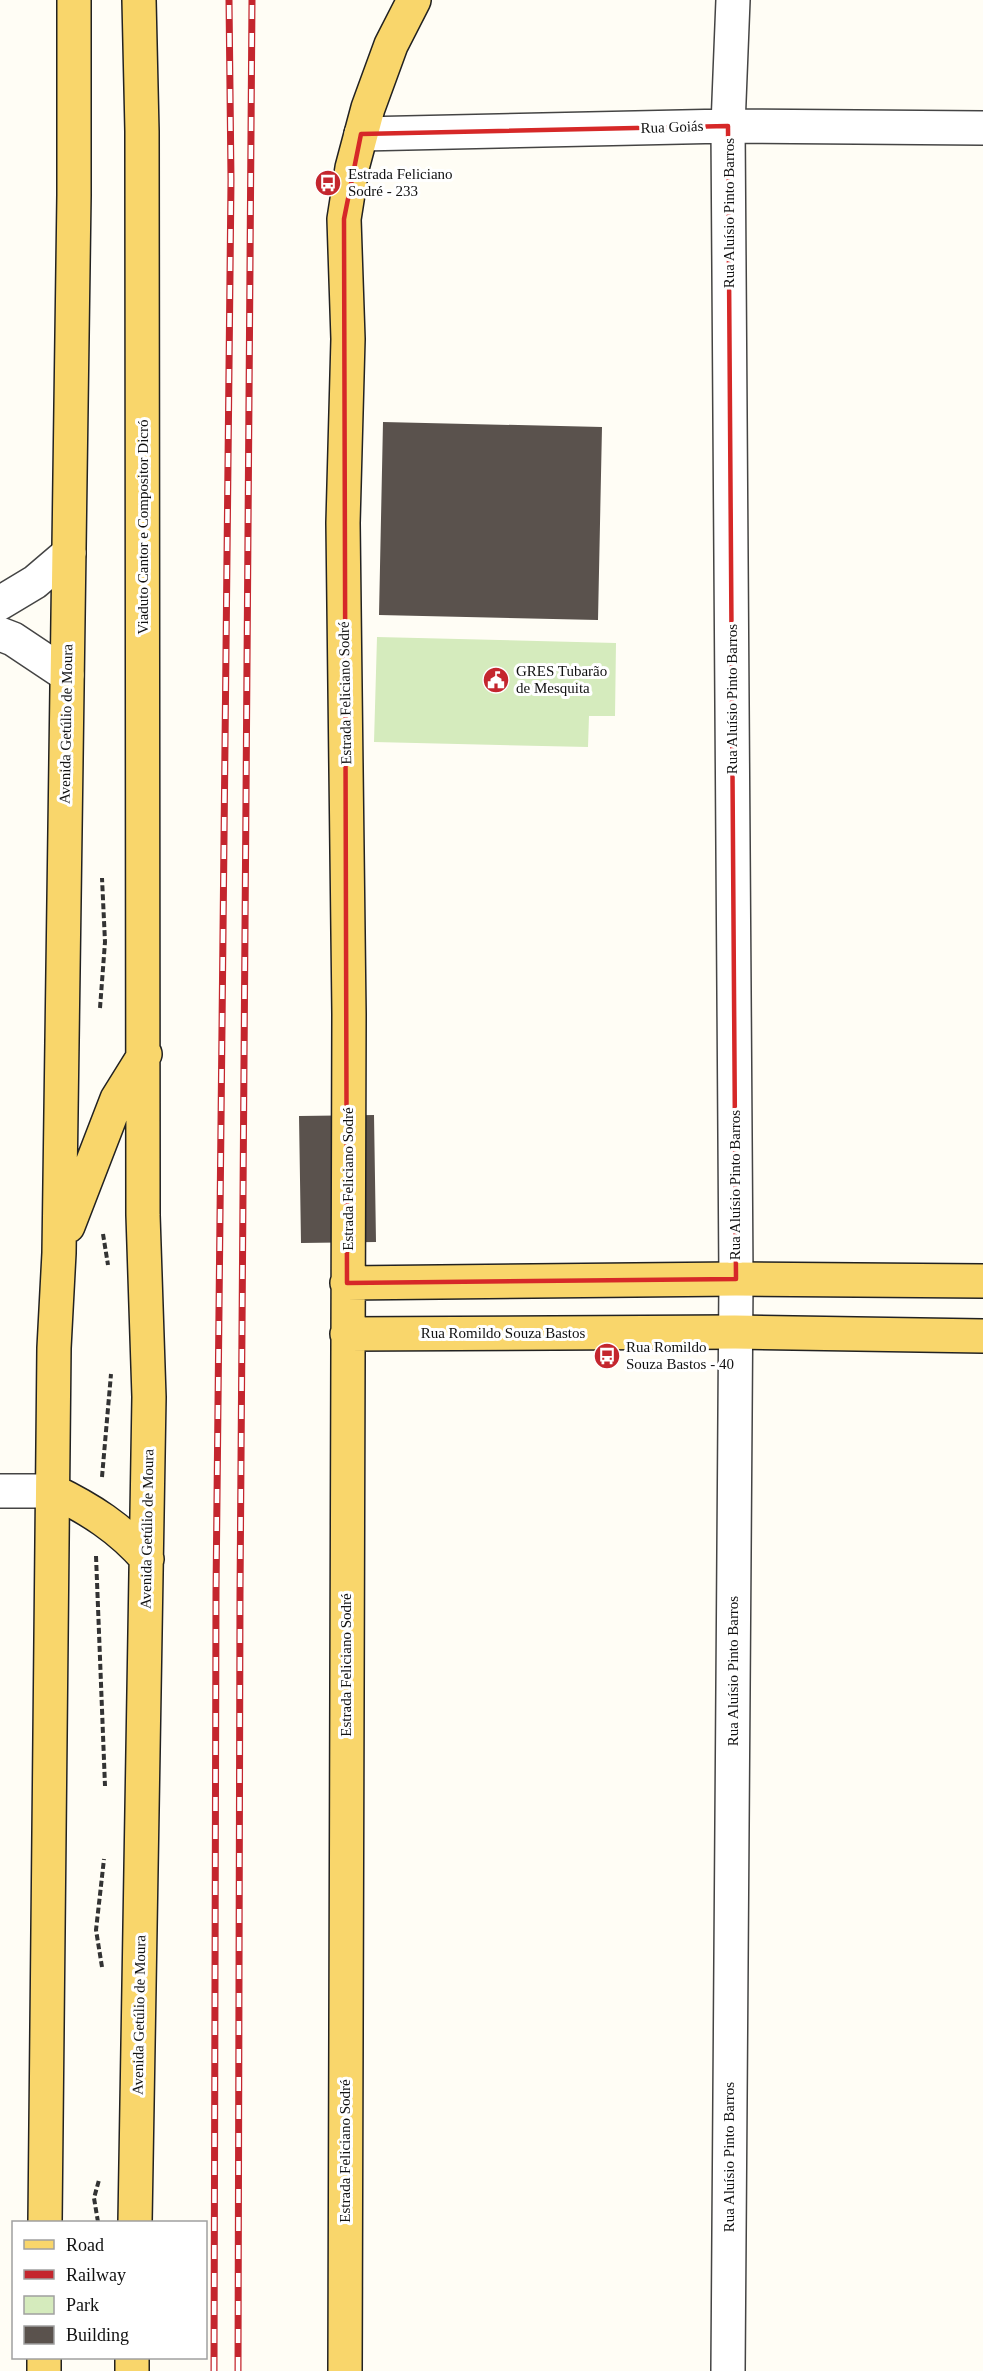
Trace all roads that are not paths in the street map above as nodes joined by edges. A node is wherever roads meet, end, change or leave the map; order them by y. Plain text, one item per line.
1 (74, 0) edge
2 (139, 0) edge
3 (414, 0) edge
4 (733, 0) edge
5 (728, 126) junction
6 (983, 128) edge
7 (361, 134) junction
8 (69, 553) junction
9 (0, 603) edge
10 (0, 634) edge
11 (67, 675) junction
12 (145, 1053) junction
13 (58, 1253) junction
14 (736, 1280) junction
15 (983, 1281) edge
16 (347, 1283) junction
17 (735, 1332) junction
18 (347, 1334) junction
19 (983, 1336) edge
20 (0, 1491) edge
21 (53, 1491) junction
22 (147, 1559) junction
23 (45, 2221) edge
24 (135, 2221) edge
25 (345, 2371) edge
26 (728, 2371) edge

1 - 8 main road, Avenida Getúlio de Moura
2 - 12 main road, Viaduto Cantor e Compositor Dicró
3 - 7 main road, Estrada Feliciano Sodré
4 - 5 street, Rua Aluísio Pinto Barros
5 - 6 street, Rua Goiás
5 - 7 street, Rua Goiás
5 - 14 street, Rua Aluísio Pinto Barros
7 - 16 main road, Estrada Feliciano Sodré
8 - 9 street
8 - 11 main road, Avenida Getúlio de Moura
10 - 11 street
11 - 13 main road, Avenida Getúlio de Moura
12 - 13 main road, Avenida Getúlio de Moura
12 - 22 main road, Avenida Getúlio de Moura
13 - 21 main road, Avenida Getúlio de Moura
14 - 15 main road
14 - 16 main road
14 - 17 street, Rua Aluísio Pinto Barros
16 - 18 main road, Estrada Feliciano Sodré
17 - 18 main road, Rua Romildo Souza Bastos
17 - 19 main road, Rua Romildo Souza Bastos
17 - 26 street, Rua Aluísio Pinto Barros
18 - 25 main road, Estrada Feliciano Sodré
20 - 21 street
21 - 22 main road
21 - 23 main road, Avenida Getúlio de Moura
22 - 24 main road, Avenida Getúlio de Moura

